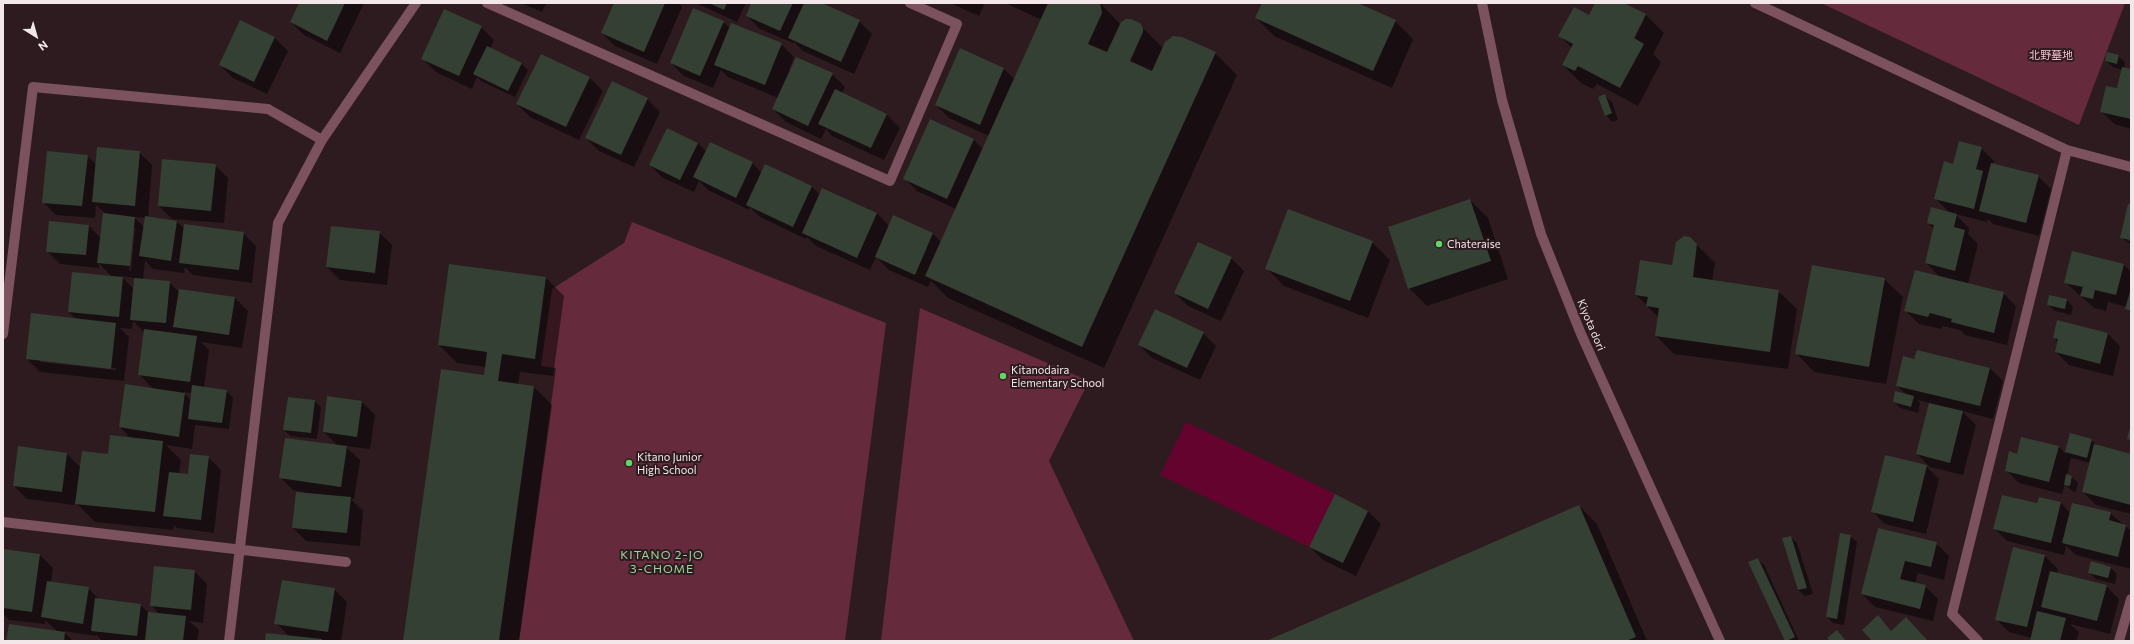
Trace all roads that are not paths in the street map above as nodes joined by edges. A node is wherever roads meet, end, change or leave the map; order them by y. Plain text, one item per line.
1 (416, 3) edge
2 (487, 3) edge
3 (910, 3) edge
4 (1482, 3) edge
5 (1755, 3) edge
6 (322, 140) junction
7 (2067, 150) junction
8 (2131, 167) edge
9 (3, 334) edge
10 (3, 522) edge
11 (240, 549) junction
12 (346, 562) dead end
13 (2131, 599) edge
14 (229, 641) edge
15 (1720, 641) edge
16 (1978, 641) edge
17 (2120, 641) edge

1 - 6 street
2 - 3 street
4 - 15 street, Kiyota dori
5 - 7 street
6 - 9 street
6 - 11 street
7 - 8 street
7 - 16 street
10 - 11 street
11 - 12 street
11 - 14 street
13 - 17 street

